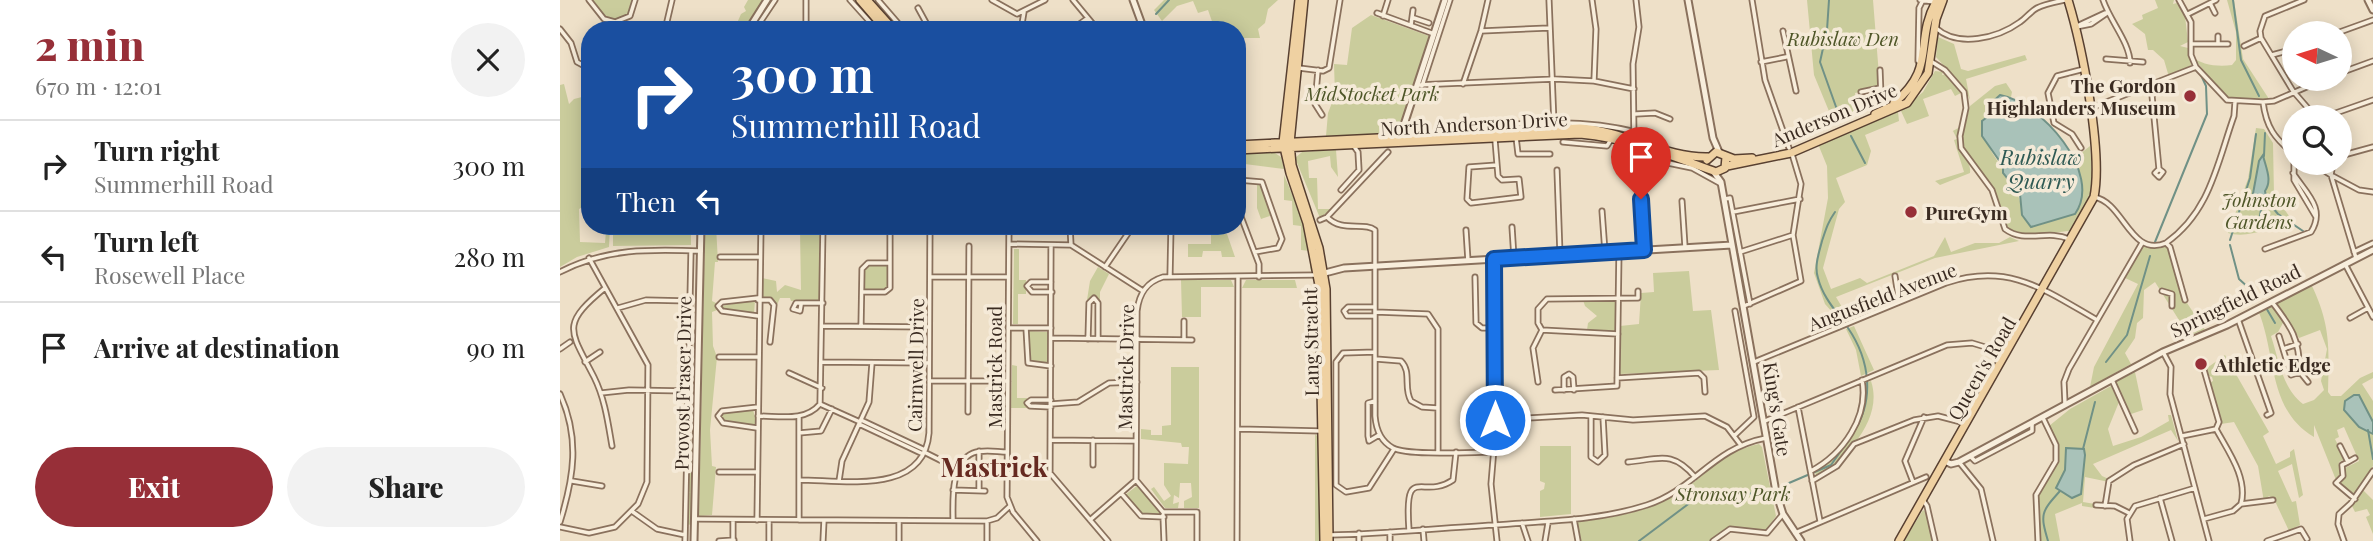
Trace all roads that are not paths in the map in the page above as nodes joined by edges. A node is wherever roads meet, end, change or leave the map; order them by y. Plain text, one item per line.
1 (589, 0) edge
2 (635, 0) edge
3 (671, 0) edge
4 (767, 0) edge
5 (775, 0) edge
6 (806, 0) edge
7 (850, 0) edge
8 (860, 0) edge
9 (867, 0) edge
10 (992, 0) edge
11 (1045, 0) edge
12 (1073, 0) edge
13 (1133, 0) edge
14 (1299, 0) edge
15 (1304, 0) edge
16 (1340, 0) edge
17 (1388, 0) edge
18 (1445, 0) edge
19 (1450, 0) edge
20 (1488, 0) edge
21 (1549, 0) edge
22 (1592, 0) edge
23 (1636, 0) edge
24 (1697, 0) edge
25 (1752, 0) edge
26 (2066, 0) edge
27 (2103, 0) edge
28 (2179, 0) edge
29 (2216, 0) edge
30 (2304, 0) edge
31 (2368, 0) edge
32 (880, 1) edge
33 (1688, 1) edge
34 (1921, 1) edge
35 (1938, 1) edge
36 (2210, 3) junction
37 (918, 8) dead end
38 (1413, 10) dead end
39 (2373, 10) edge
40 (1024, 12) junction
41 (1377, 13) dead end
42 (2107, 13) junction
43 (2214, 13) dead end
44 (2188, 14) junction
45 (1383, 16) junction
46 (1088, 18) junction
47 (1413, 18) junction
48 (2373, 20) edge
49 (612, 21) edge
50 (621, 21) edge
51 (667, 21) edge
52 (754, 21) edge
53 (761, 21) edge
54 (806, 21) edge
55 (869, 21) edge
56 (878, 21) edge
57 (886, 21) edge
58 (897, 21) edge
59 (925, 21) edge
60 (1022, 21) edge
61 (1084, 21) edge
62 (1090, 21) edge
63 (1141, 21) edge
64 (1429, 23) dead end
65 (1411, 25) junction
66 (1934, 27) junction
67 (2076, 27) junction
68 (1550, 28) junction
69 (2352, 28) edge
70 (560, 29) edge
71 (1481, 31) junction
72 (1783, 32) dead end
73 (1434, 34) junction
74 (2218, 36) dead end
75 (2261, 38) junction
76 (2192, 44) junction
77 (2218, 44) junction
78 (2228, 44) dead end
79 (2244, 46) dead end
80 (2282, 52) edge
81 (2272, 55) junction
82 (1787, 57) junction
83 (1927, 59) junction
84 (2106, 59) dead end
85 (2373, 61) edge
86 (1761, 62) junction
87 (2143, 62) dead end
88 (2130, 63) junction
89 (581, 64) edge
90 (1917, 65) dead end
91 (1939, 65) junction
92 (2196, 67) junction
93 (1295, 68) junction
94 (2084, 69) junction
95 (2352, 69) edge
96 (1318, 70) junction
97 (1880, 71) dead end
98 (2282, 72) edge
99 (1928, 73) junction
100 (1552, 80) junction
101 (1594, 80) junction
102 (1463, 84) junction
103 (2151, 85) junction
104 (1420, 86) junction
105 (1880, 88) junction
106 (1634, 89) junction
107 (1796, 91) dead end
108 (2291, 91) edge
109 (2294, 91) edge
110 (1861, 92) dead end
111 (2373, 100) edge
112 (2235, 102) junction
113 (2263, 102) junction
114 (1887, 108) junction
115 (2089, 109) junction
116 (1636, 114) junction
117 (1322, 115) dead end
118 (1670, 119) dead end
119 (1554, 126) junction
120 (1825, 126) dead end
121 (1516, 134) junction
122 (1444, 135) junction
123 (1612, 135) junction
124 (1495, 138) junction
125 (1634, 138) junction
126 (1399, 140) junction
127 (1563, 142) dead end
128 (2282, 143) edge
129 (1287, 145) junction
130 (1353, 145) junction
131 (1366, 145) junction
132 (1246, 147) edge
133 (1789, 147) junction
134 (2373, 147) edge
135 (2081, 148) dead end
136 (1358, 152) junction
137 (1388, 152) dead end
138 (2352, 153) edge
139 (1550, 154) dead end
140 (1713, 154) junction
141 (1639, 157) dead end
142 (1726, 157) junction
143 (1497, 165) junction
144 (1725, 168) junction
145 (1711, 169) junction
146 (2159, 169) dead end
147 (1557, 170) dead end
148 (2294, 175) edge
149 (2331, 175) joint
150 (1246, 181) edge
151 (1721, 183) junction
152 (1341, 190) dead end
153 (2373, 192) edge
154 (2094, 197) junction
155 (1641, 199) dead end
156 (1724, 199) junction
157 (1800, 200) junction
158 (1682, 201) dead end
159 (1602, 211) dead end
160 (1733, 212) junction
161 (1327, 217) junction
162 (1320, 220) dead end
163 (1512, 227) dead end
164 (1466, 230) dead end
165 (1246, 232) edge
166 (701, 235) edge
167 (760, 235) edge
168 (823, 235) edge
169 (890, 235) edge
170 (930, 235) edge
171 (1009, 235) edge
172 (1070, 235) edge
173 (1127, 235) edge
174 (1171, 235) edge
175 (1793, 235) junction
176 (2072, 241) junction
177 (2142, 243) junction
178 (2166, 243) junction
179 (2373, 243) edge
180 (1009, 244) junction
181 (1051, 245) junction
182 (1071, 245) junction
183 (1732, 245) junction
184 (969, 246) dead end
185 (1685, 247) junction
186 (2264, 249) dead end
187 (1644, 250) junction
188 (2373, 250) edge
189 (691, 251) junction
190 (701, 251) junction
191 (1619, 251) junction
192 (1255, 252) junction
193 (1740, 252) junction
194 (1605, 253) junction
195 (1560, 255) junction
196 (2355, 255) junction
197 (720, 257) dead end
198 (759, 257) junction
199 (589, 258) junction
200 (1514, 258) junction
201 (1494, 259) junction
202 (1468, 261) junction
203 (891, 263) junction
204 (2344, 264) junction
205 (1105, 267) junction
206 (1377, 267) junction
207 (560, 272) edge
208 (1321, 274) junction
209 (930, 276) junction
210 (1895, 276) dead end
211 (969, 277) junction
212 (1009, 277) junction
213 (1170, 277) junction
214 (1238, 277) junction
215 (1259, 277) junction
216 (1475, 277) dead end
217 (1052, 282) junction
218 (605, 288) junction
219 (2044, 289) junction
220 (1143, 291) junction
221 (1638, 291) dead end
222 (2162, 291) dead end
223 (862, 292) junction
224 (1052, 292) junction
225 (2183, 293) junction
226 (2173, 296) junction
227 (1618, 298) junction
228 (758, 299) junction
229 (690, 300) junction
230 (2185, 300) dead end
231 (2270, 300) junction
232 (1899, 302) junction
233 (823, 303) junction
234 (801, 305) dead end
235 (1747, 305) junction
236 (2172, 306) dead end
237 (618, 308) junction
238 (2368, 308) junction
239 (1376, 312) junction
240 (1735, 312) dead end
241 (758, 316) junction
242 (1746, 317) junction
243 (2373, 317) edge
244 (1737, 318) junction
245 (2350, 318) dead end
246 (2238, 319) junction
247 (2097, 320) junction
248 (1184, 321) dead end
249 (822, 326) junction
250 (861, 326) junction
251 (930, 327) junction
252 (1008, 328) junction
253 (1026, 328) junction
254 (1051, 328) junction
255 (1495, 328) junction
256 (1542, 330) junction
257 (1618, 334) junction
258 (2279, 336) dead end
259 (1051, 338) junction
260 (1088, 339) junction
261 (1098, 339) junction
262 (1137, 339) junction
263 (1184, 340) junction
264 (1192, 340) dead end
265 (570, 342) junction
266 (770, 342) dead end
267 (2298, 344) junction
268 (560, 349) edge
269 (2283, 349) junction
270 (600, 352) dead end
271 (1375, 352) junction
272 (2163, 352) junction
273 (2007, 354) junction
274 (719, 357) dead end
275 (758, 357) junction
276 (1375, 359) junction
277 (585, 362) junction
278 (822, 362) junction
279 (1754, 362) junction
280 (872, 363) junction
281 (929, 363) junction
282 (1051, 366) junction
283 (2204, 370) dead end
284 (2300, 372) junction
285 (789, 373) dead end
286 (1617, 378) junction
287 (1862, 380) junction
288 (2112, 380) junction
289 (929, 381) junction
290 (968, 381) junction
291 (1008, 381) junction
292 (1137, 382) junction
293 (1538, 382) dead end
294 (2308, 382) dead end
295 (822, 388) junction
296 (648, 390) junction
297 (1555, 390) dead end
298 (1564, 390) junction
299 (1574, 390) junction
300 (688, 391) junction
301 (1705, 391) dead end
302 (601, 393) junction
303 (560, 394) edge
304 (1375, 401) junction
305 (1051, 403) junction
306 (820, 404) junction
307 (2066, 406) junction
308 (758, 407) junction
309 (1798, 407) junction
310 (1437, 408) junction
311 (832, 409) junction
312 (968, 412) dead end
313 (2270, 413) dead end
314 (758, 416) junction
315 (1591, 416) junction
316 (799, 417) junction
317 (1603, 417) junction
318 (1924, 417) junction
319 (2043, 418) junction
320 (1495, 420) junction
321 (1765, 421) junction
322 (860, 422) junction
323 (1967, 424) junction
324 (757, 428) junction
325 (1237, 429) junction
326 (2216, 429) junction
327 (1324, 431) junction
328 (2135, 431) dead end
329 (799, 433) junction
330 (1380, 435) junction
331 (1734, 436) junction
332 (2181, 436) junction
333 (1767, 437) junction
334 (1051, 440) junction
335 (1093, 440) junction
336 (1137, 441) junction
337 (2183, 444) junction
338 (1740, 445) junction
339 (612, 446) dead end
340 (2340, 446) dead end
341 (1395, 449) junction
342 (924, 452) junction
343 (979, 452) junction
344 (1007, 452) junction
345 (1438, 452) junction
346 (1456, 452) junction
347 (1493, 452) junction
348 (2355, 458) dead end
349 (1945, 461) junction
350 (1959, 462) junction
351 (2348, 462) junction
352 (1630, 463) dead end
353 (1093, 465) dead end
354 (960, 470) junction
355 (1811, 471) junction
356 (2373, 471) edge
357 (719, 472) dead end
358 (757, 472) junction
359 (1008, 473) junction
360 (1051, 473) junction
361 (1695, 477) junction
362 (1926, 477) dead end
363 (799, 480) junction
364 (1136, 480) junction
365 (1812, 480) junction
366 (572, 481) junction
367 (839, 481) junction
368 (1913, 482) junction
369 (602, 486) dead end
370 (2195, 488) junction
371 (953, 490) junction
372 (1121, 493) junction
373 (2160, 498) junction
374 (2271, 499) dead end
375 (2355, 499) junction
376 (1921, 503) junction
377 (2241, 504) junction
378 (2096, 505) dead end
379 (1010, 506) junction
380 (2105, 506) junction
381 (633, 512) junction
382 (2129, 513) junction
383 (1783, 514) junction
384 (1163, 515) junction
385 (694, 519) junction
386 (1574, 519) junction
387 (2204, 519) junction
388 (733, 520) junction
389 (757, 520) junction
390 (769, 520) junction
391 (799, 520) junction
392 (824, 520) junction
393 (1090, 520) junction
394 (899, 521) junction
395 (953, 521) junction
396 (987, 521) junction
397 (1820, 521) junction
398 (560, 522) edge
399 (1549, 522) junction
400 (1522, 523) junction
401 (1497, 524) junction
402 (560, 527) edge
403 (1423, 529) junction
404 (1409, 530) junction
405 (1390, 532) junction
406 (1359, 533) junction
407 (1795, 533) junction
408 (685, 538) edge
409 (1326, 538) edge
410 (2307, 539) dead end
411 (733, 540) edge
412 (2274, 540) edge
413 (694, 541) edge
414 (719, 541) edge
415 (769, 541) edge
416 (823, 541) edge
417 (899, 541) edge
418 (987, 541) edge
419 (1037, 541) edge
420 (1108, 541) edge
421 (1164, 541) edge
422 (1197, 541) edge
423 (1237, 541) edge
424 (1359, 541) edge
425 (1390, 541) edge
426 (1424, 541) edge
427 (1497, 541) edge
428 (1528, 541) edge
429 (1545, 541) edge
430 (1578, 541) edge
431 (1713, 541) edge
432 (1801, 541) edge
433 (1899, 541) edge
434 (1935, 541) edge
435 (1993, 541) edge
436 (2038, 541) edge
437 (2130, 541) edge
438 (2172, 541) edge
439 (2209, 541) edge
440 (2267, 541) edge
441 (2344, 541) edge

1 - 49 street
2 - 50 street
3 - 51 street
4 - 52 street
5 - 53 street
6 - 54 street
7 - 55 street
8 - 56 main road
9 - 57 main road
10 - 40 street
11 - 40 street
12 - 46 street
13 - 63 street
14 - 93 main road
15 - 93 main road
16 - 96 street
17 - 45 street
18 - 73 street
19 - 104 street
20 - 71 street
21 - 68 street
22 - 101 street
23 - 106 street
24 - 33 street
25 - 86 street
26 - 66 street
26 - 67 main road, Queen's Road
27 - 42 street
28 - 44 street
29 - 36 street
30 - 75 street
31 - 39 street
32 - 58 street
33 - 140 street
34 - 35 street
34 - 90 street
35 - 66 main road, Anderson Drive
35 - 83 main road, Anderson Drive
36 - 43 street
36 - 44 street
37 - 59 street
38 - 47 street
40 - 60 street
41 - 45 street
42 - 67 street
42 - 88 street
44 - 76 street
45 - 65 street
46 - 61 street
46 - 62 street
47 - 64 street
47 - 65 street
48 - 69 street
65 - 73 street
66 - 83 main road, Anderson Drive
67 - 94 main road, Queen's Road
68 - 71 street
68 - 100 street
70 - 89 street
71 - 102 street
72 - 82 street
73 - 104 street
74 - 77 street
75 - 79 street
75 - 81 street
76 - 77 street
76 - 92 street
77 - 78 street
80 - 81 street
81 - 98 street
82 - 86 street
82 - 107 street
83 - 91 street
83 - 99 main road, Anderson Drive
83 - 114 main road, Anderson Drive
84 - 88 street
85 - 95 street
86 - 133 street
87 - 88 street
91 - 99 street
91 - 176 street
92 - 103 street
92 - 112 street
93 - 96 street
93 - 129 main road
94 - 115 main road, Queen's Road
94 - 135 street
96 - 117 street
97 - 105 street
99 - 133 main road, Anderson Drive
100 - 101 street
100 - 102 street
100 - 119 street
101 - 106 street
102 - 104 street
103 - 115 street
103 - 146 street
104 - 126 street
105 - 110 street
105 - 114 street
106 - 116 street
108 - 113 street
109 - 111 street
112 - 113 street
112 - 178 street
113 - 128 street
114 - 133 main road, Anderson Drive
115 - 154 main road, Queen's Road
116 - 118 street
116 - 125 street
119 - 121 main road, North Anderson Drive
119 - 122 street, North Anderson Drive
119 - 123 main road, North Anderson Drive
119 - 125 street, North Anderson Drive
120 - 133 street, Anderson Drive
121 - 122 main road, North Anderson Drive
121 - 123 main road, North Anderson Drive
121 - 124 main road, North Anderson Drive
121 - 139 street
122 - 126 main road, North Anderson Drive
123 - 125 main road, North Anderson Drive
123 - 127 street
124 - 126 main road, North Anderson Drive
124 - 143 street
125 - 140 main road, North Anderson Drive
125 - 145 main road, North Anderson Drive
126 - 129 main road, North Anderson Drive
126 - 131 main road, North Anderson Drive
129 - 130 main road, North Anderson Drive
129 - 132 main road, North Anderson Drive
129 - 208 main road, Lang Stracht
130 - 131 main road, North Anderson Drive
130 - 136 street
131 - 136 street
133 - 142 main road, Anderson Drive
133 - 144 main road, Anderson Drive
133 - 157 street
134 - 138 street
136 - 152 street
137 - 161 street
140 - 142 main road
140 - 145 main road
141 - 151 street
142 - 144 main road
143 - 143 street
144 - 145 main road, Anderson Drive
144 - 151 street, King's Gate
145 - 151 street, King's Gate
147 - 195 street
148 - 186 street
149 - 153 street
149 - 196 street
150 - 192 street
151 - 156 street, King's Gate
154 - 176 main road, Queen's Road
154 - 177 street
155 - 187 street
156 - 160 street, King's Gate
156 - 183 street, King's Gate
157 - 160 street
157 - 175 street
158 - 185 street
159 - 194 street
160 - 193 street, King's Gate
161 - 162 street
161 - 206 street
163 - 200 street
164 - 202 street
165 - 192 street
166 - 190 street, Provost Fraser Drive
167 - 198 street
168 - 233 street
169 - 203 street
170 - 209 street, Cairnwell Drive
171 - 180 street, Mastrick Road
172 - 182 street
173 - 205 street
174 - 213 street
175 - 193 street
175 - 235 street
176 - 219 main road, Queen's Road
177 - 178 street
177 - 247 street
178 - 225 street
179 - 196 street, Springfield Road
180 - 181 street
180 - 212 street, Mastrick Road
181 - 182 street
181 - 217 street
182 - 205 street
183 - 185 street
183 - 235 street, King's Gate
184 - 211 street
185 - 187 street
187 - 191 street
188 - 196 street, Springfield Road
189 - 190 street
189 - 199 street
189 - 229 street, Provost Fraser Drive
190 - 385 street, Provost Fraser Drive
191 - 194 street
191 - 227 street
192 - 215 street
193 - 235 street, King's Gate
194 - 195 street
195 - 200 street
196 - 204 street, Springfield Road
197 - 198 street
198 - 228 street
199 - 207 street
199 - 218 street
200 - 201 street
201 - 202 street
201 - 255 street
202 - 206 street
203 - 223 street
203 - 223 street
204 - 231 street, Springfield Road
204 - 238 street
205 - 220 street
206 - 208 street
206 - 239 street
208 - 215 street, Mastrick Drive
208 - 327 main road, Lang Stracht
209 - 211 street
209 - 251 street, Cairnwell Drive
210 - 232 street
211 - 212 street
211 - 290 street
212 - 252 street, Mastrick Road
213 - 214 street, Mastrick Drive
213 - 220 street, Mastrick Drive
214 - 215 street, Mastrick Drive
214 - 325 street
216 - 255 street
217 - 224 street
217 - 224 street
218 - 237 street
218 - 265 street
219 - 232 street, Angusfield Avenue
219 - 247 street, Angusfield Avenue
219 - 273 main road, Queen's Road
220 - 262 street, Mastrick Drive
221 - 227 street
222 - 226 street
223 - 250 street
224 - 254 street
225 - 226 street
225 - 230 street
226 - 236 street
227 - 256 street
227 - 257 street
228 - 241 street
228 - 241 street
228 - 266 street
229 - 237 street
229 - 300 street, Provost Fraser Drive
231 - 246 street, Springfield Road
231 - 267 street
232 - 279 street, Angusfield Avenue
233 - 234 street
233 - 249 street
235 - 242 street, King's Gate
237 - 296 street
238 - 243 street
238 - 245 street
239 - 239 street
239 - 271 street
239 - 310 street
240 - 244 street, King's Gate
241 - 275 street
242 - 244 street
242 - 279 street, King's Gate
244 - 331 street, King's Gate
246 - 272 street, Springfield Road
246 - 313 street
247 - 307 street
248 - 263 street
249 - 250 street
249 - 278 street
250 - 251 street
251 - 281 street, Cairnwell Drive
252 - 253 street
252 - 291 street, Mastrick Road
253 - 254 street
253 - 282 street
254 - 259 street
255 - 320 street
256 - 257 street
256 - 293 street
257 - 286 street
258 - 269 street
259 - 260 street
259 - 282 street
260 - 261 street
260 - 261 street
261 - 262 street
262 - 263 street
262 - 292 street, Mastrick Drive
263 - 264 street
265 - 268 street
265 - 277 street
267 - 269 street
267 - 284 street
269 - 284 street
270 - 277 street
271 - 276 street
271 - 341 street
272 - 288 street, Springfield Road
272 - 332 street
273 - 287 street
273 - 323 main road, Queen's Road
274 - 275 street
275 - 308 street
276 - 304 street
276 - 310 street
277 - 302 street
278 - 280 street
278 - 295 street
279 - 321 street, King's Gate
280 - 281 street
280 - 322 street
281 - 289 street, Cairnwell Drive
282 - 305 street
283 - 326 street
284 - 294 street
285 - 295 street
286 - 299 street
286 - 301 street
287 - 309 street
287 - 355 street
288 - 307 street, Springfield Road
288 - 328 street
289 - 290 street
289 - 342 street, Cairnwell Drive
290 - 291 street
290 - 312 street
291 - 344 street, Mastrick Road
292 - 305 street
292 - 336 street, Mastrick Drive
295 - 306 street
296 - 300 street
296 - 302 street
296 - 381 street
297 - 298 street
298 - 299 street
298 - 299 street
300 - 408 street, Provost Fraser Drive
302 - 339 street
303 - 366 street
304 - 330 street
304 - 330 street
305 - 305 street
305 - 334 street
306 - 311 street
306 - 316 street
307 - 319 street, Springfield Road
308 - 314 street
308 - 324 street
309 - 321 street
309 - 355 street
310 - 345 street
311 - 322 street
311 - 329 street
314 - 316 street
314 - 324 street
315 - 317 street
315 - 317 street
315 - 320 street
316 - 329 street
317 - 331 street
318 - 323 street
318 - 365 street
318 - 368 street
319 - 350 street, Springfield Road
319 - 436 street
320 - 347 street
321 - 333 street, King's Gate
322 - 342 street
322 - 367 street
323 - 349 main road, Queen's Road
324 - 358 street
325 - 327 street
325 - 423 street
326 - 332 street
326 - 377 street
327 - 409 main road, Lang Stracht
329 - 363 street
330 - 341 street
331 - 338 street
332 - 337 street
333 - 338 street
333 - 383 street, King's Gate
334 - 335 street
334 - 360 street
335 - 336 street
335 - 353 street
336 - 364 street, Mastrick Drive
337 - 370 street
337 - 380 street
338 - 361 street
340 - 351 street
341 - 345 street
342 - 354 street
342 - 367 street, Cairnwell Drive
343 - 344 street
343 - 354 street
343 - 371 street
344 - 359 street, Mastrick Road
345 - 346 street
346 - 347 street
346 - 404 street
347 - 401 street
348 - 351 street
349 - 350 street
349 - 376 main road, Queen's Road
350 - 435 street
351 - 375 street
352 - 361 street
354 - 371 street
355 - 365 street
356 - 375 street
357 - 358 street
358 - 389 street
359 - 360 street
359 - 379 street, Mastrick Road
360 - 393 street
361 - 386 street
362 - 368 street
363 - 367 street, Cairnwell Drive
363 - 391 street
364 - 372 street
364 - 384 street
365 - 397 street
366 - 369 street
366 - 398 street
368 - 397 street
370 - 373 street
370 - 387 street
371 - 395 street
372 - 384 street
372 - 393 street
373 - 382 street
373 - 438 street
374 - 377 street
375 - 441 street
376 - 433 main road, Queen's Road
376 - 434 street
377 - 387 street
378 - 380 street
379 - 396 street
379 - 419 street
380 - 382 street
381 - 402 street
381 - 408 street
382 - 437 street
383 - 407 street, King's Gate
383 - 431 street
384 - 421 street
384 - 422 street
385 - 388 street
385 - 413 street, Provost Fraser Drive
386 - 399 street
386 - 430 street
387 - 439 street
388 - 389 street
388 - 411 street
389 - 390 street
390 - 391 street
390 - 415 street
391 - 392 street
392 - 394 street
392 - 416 street
393 - 420 street
394 - 395 street
394 - 417 street
395 - 396 street
396 - 418 street
397 - 407 street
399 - 400 street
399 - 429 street
400 - 401 street
400 - 428 street
401 - 403 street
401 - 427 street
403 - 404 street
403 - 426 street
404 - 405 street
405 - 406 street
405 - 425 street
406 - 409 street
406 - 424 street
407 - 432 street, King's Gate
410 - 412 street
411 - 414 street
412 - 440 street

